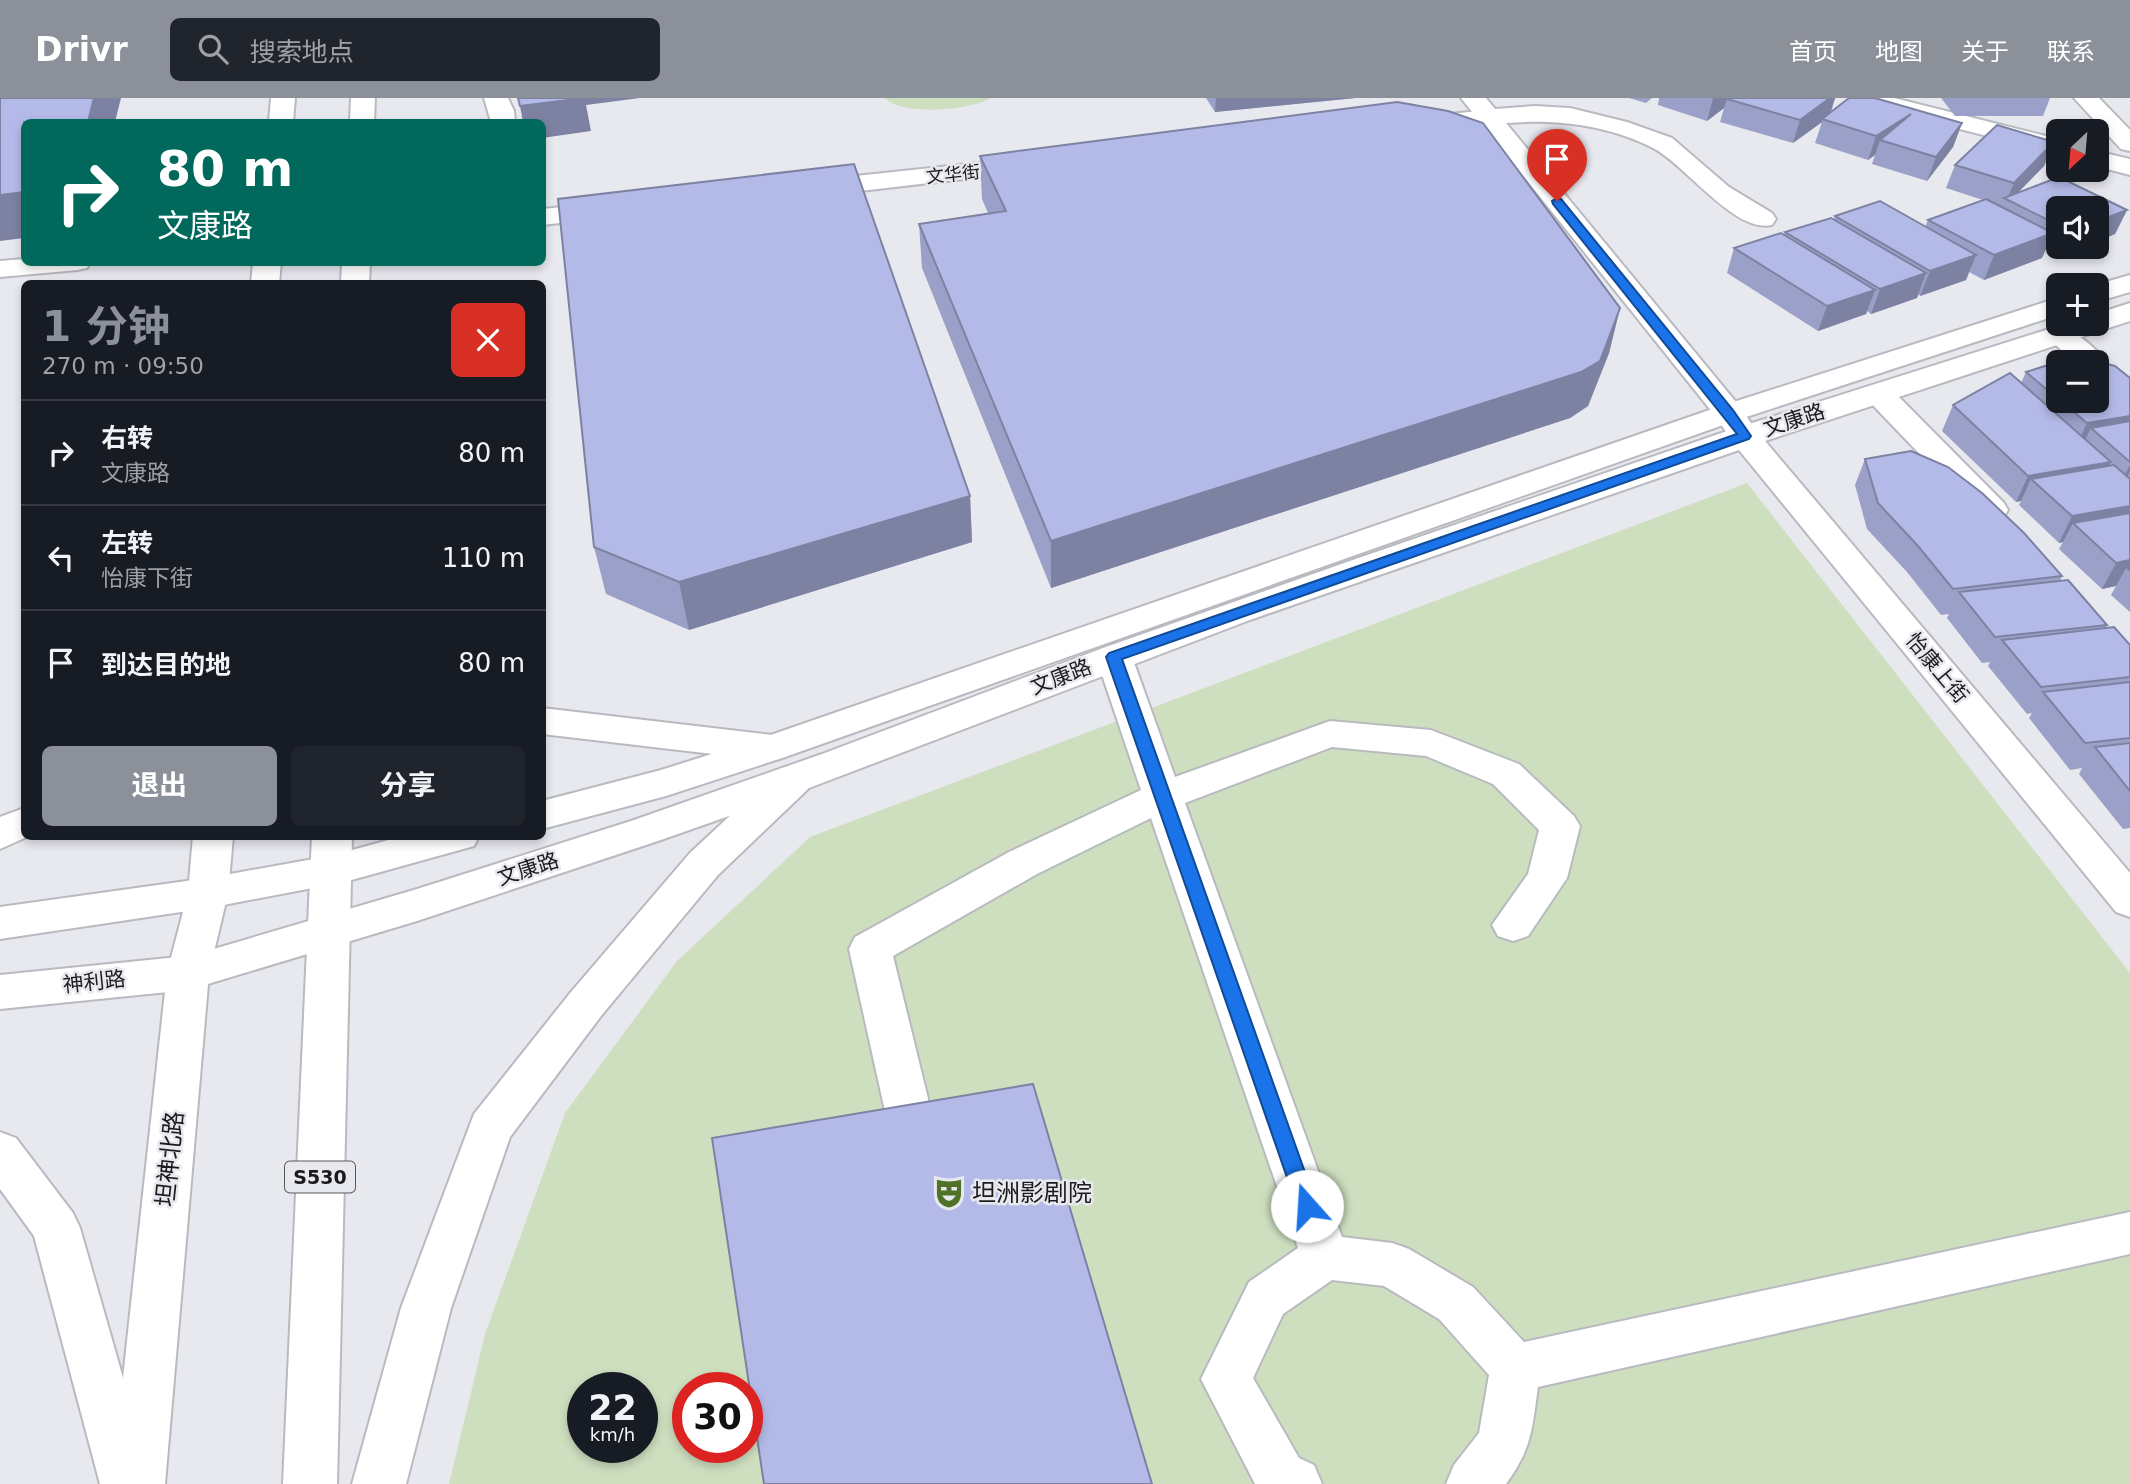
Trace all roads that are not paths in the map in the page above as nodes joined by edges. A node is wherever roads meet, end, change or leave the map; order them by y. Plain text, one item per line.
1 (283, 98) edge
2 (363, 98) edge
3 (496, 98) edge
4 (1866, 98) edge
5 (2086, 98) edge
6 (1481, 107) edge
7 (281, 119) edge
8 (362, 119) edge
9 (503, 119) edge
10 (1391, 127) edge
11 (2046, 144) edge
12 (2130, 144) edge
13 (2109, 161) edge
14 (1057, 163) edge
15 (2130, 167) edge
16 (779, 192) edge
17 (640, 207) edge
18 (546, 217) edge
19 (1763, 219) dead end
20 (33, 266) edge
21 (0, 269) edge
22 (2130, 283) edge
23 (2109, 290) edge
24 (2130, 312) edge
25 (2109, 319) edge
26 (2046, 325) edge
27 (2046, 326) edge
28 (2070, 336) edge
29 (2081, 350) edge
30 (1878, 393) junction
31 (1737, 424) junction
32 (2014, 533) edge
33 (1114, 657) junction
34 (546, 722) edge
35 (783, 763) junction
36 (1163, 796) junction
37 (546, 814) edge
38 (21, 824) edge
39 (0, 834) edge
40 (213, 840) edge
41 (431, 840) edge
42 (331, 854) edge
43 (208, 892) junction
44 (2130, 901) edge
45 (0, 923) edge
46 (1513, 925) dead end
47 (328, 933) junction
48 (188, 973) junction
49 (0, 992) edge
50 (908, 1111) edge
51 (0, 1152) edge
52 (2130, 1233) edge
53 (1325, 1257) junction
54 (1516, 1368) junction
55 (127, 1484) edge
56 (138, 1484) edge
57 (310, 1484) edge
58 (380, 1484) edge
59 (1296, 1484) edge
60 (1473, 1484) edge

1 - 7 street
2 - 8 street
3 - 9 street
4 - 11 street
5 - 12 street
6 - 10 street
6 - 19 street
6 - 31 street, 怡康上街
13 - 15 street
14 - 16 street, 文华街
17 - 18 street
20 - 21 street
22 - 23 street
24 - 25 street, 文康路
26 - 31 street
27 - 30 street, 文康路
28 - 29 street
30 - 31 street, 文康路
30 - 32 street
31 - 33 street, 文康路
31 - 35 street
31 - 44 street, 怡康上街
33 - 35 street, 文康路
33 - 36 street
34 - 35 street
35 - 37 street
35 - 47 street, 文康路
35 - 58 street
36 - 46 street
36 - 50 street
36 - 53 street
38 - 39 street
40 - 43 street, 坦神北路
41 - 42 street
42 - 43 street
42 - 47 street, S530
43 - 45 street
43 - 48 street, 坦神北路
47 - 48 street, 文康路
47 - 57 street, S530
48 - 49 street, 神利路
48 - 56 street, 坦神北路
51 - 55 street
52 - 54 street
53 - 54 street
53 - 59 street
54 - 60 street

